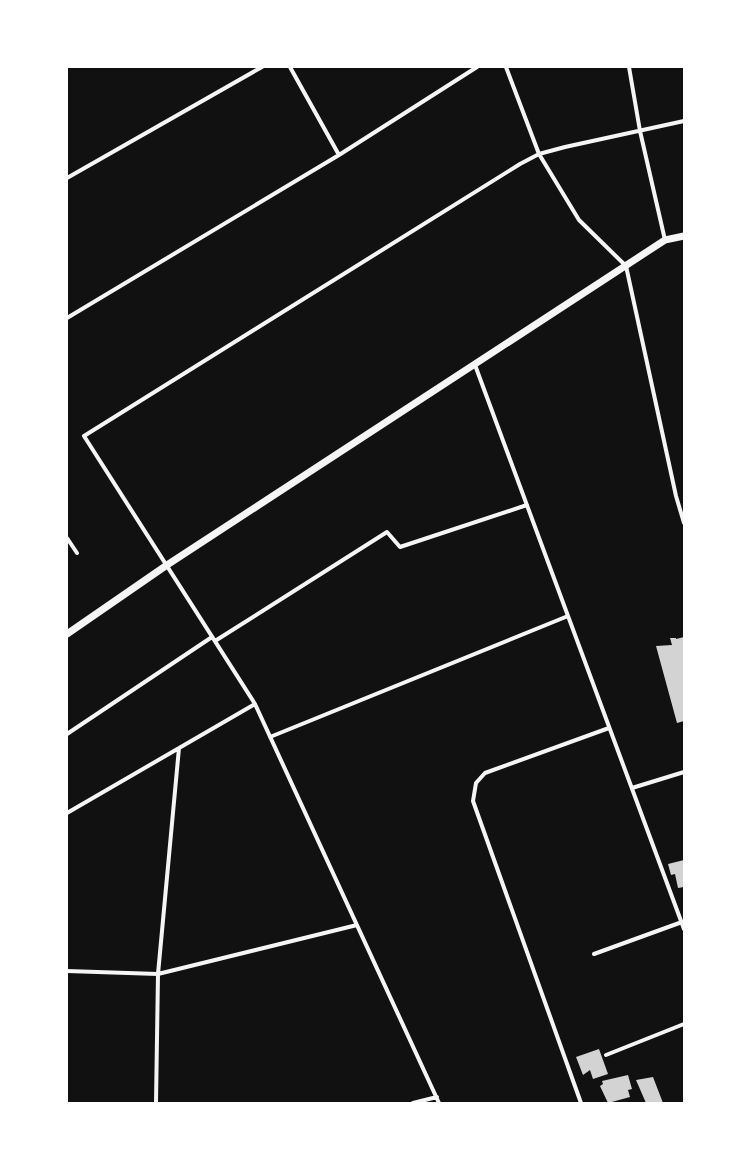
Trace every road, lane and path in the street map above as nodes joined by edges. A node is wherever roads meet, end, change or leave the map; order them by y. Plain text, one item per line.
1 (262, 67) edge
2 (290, 67) edge
3 (477, 67) edge
4 (506, 67) edge
5 (629, 67) edge
6 (684, 121) edge
7 (640, 131) junction
8 (539, 154) junction
9 (339, 155) junction
10 (67, 178) edge
11 (684, 236) edge
12 (665, 240) junction
13 (626, 266) junction
14 (67, 318) edge
15 (475, 366) junction
16 (527, 505) junction
17 (684, 523) edge
18 (67, 538) edge
19 (77, 553) dead end
20 (167, 565) junction
21 (568, 616) junction
22 (67, 634) edge
23 (213, 639) junction
24 (255, 704) junction
25 (609, 728) junction
26 (67, 734) edge
27 (270, 737) junction
28 (179, 748) junction
29 (684, 772) edge
30 (632, 788) junction
31 (67, 813) edge
32 (683, 922) edge
33 (357, 925) junction
34 (684, 929) edge
35 (594, 954) dead end
36 (67, 971) edge
37 (158, 974) junction
38 (684, 1024) edge
39 (606, 1055) dead end
40 (437, 1097) junction
41 (156, 1103) edge
42 (413, 1103) edge
43 (439, 1103) edge
44 (582, 1103) edge

1 - 10 street
2 - 9 street
3 - 9 street
4 - 8 street
5 - 7 street
6 - 7 street
7 - 8 street
7 - 12 street
8 - 13 street
8 - 20 street
9 - 14 street
11 - 12 street
12 - 13 street
13 - 15 street
13 - 17 street
15 - 16 street
15 - 20 street
16 - 21 street
16 - 23 street
18 - 19 street
20 - 22 street
20 - 23 street
21 - 25 street
21 - 27 street
23 - 24 street
23 - 26 street
24 - 27 street
24 - 28 street
25 - 30 street
25 - 44 street
27 - 33 street
28 - 31 street
28 - 37 street
29 - 30 street
30 - 32 street
32 - 34 street
32 - 35 street
33 - 37 street
33 - 40 street
36 - 37 street
37 - 41 street
38 - 39 street
40 - 42 street
40 - 43 street

